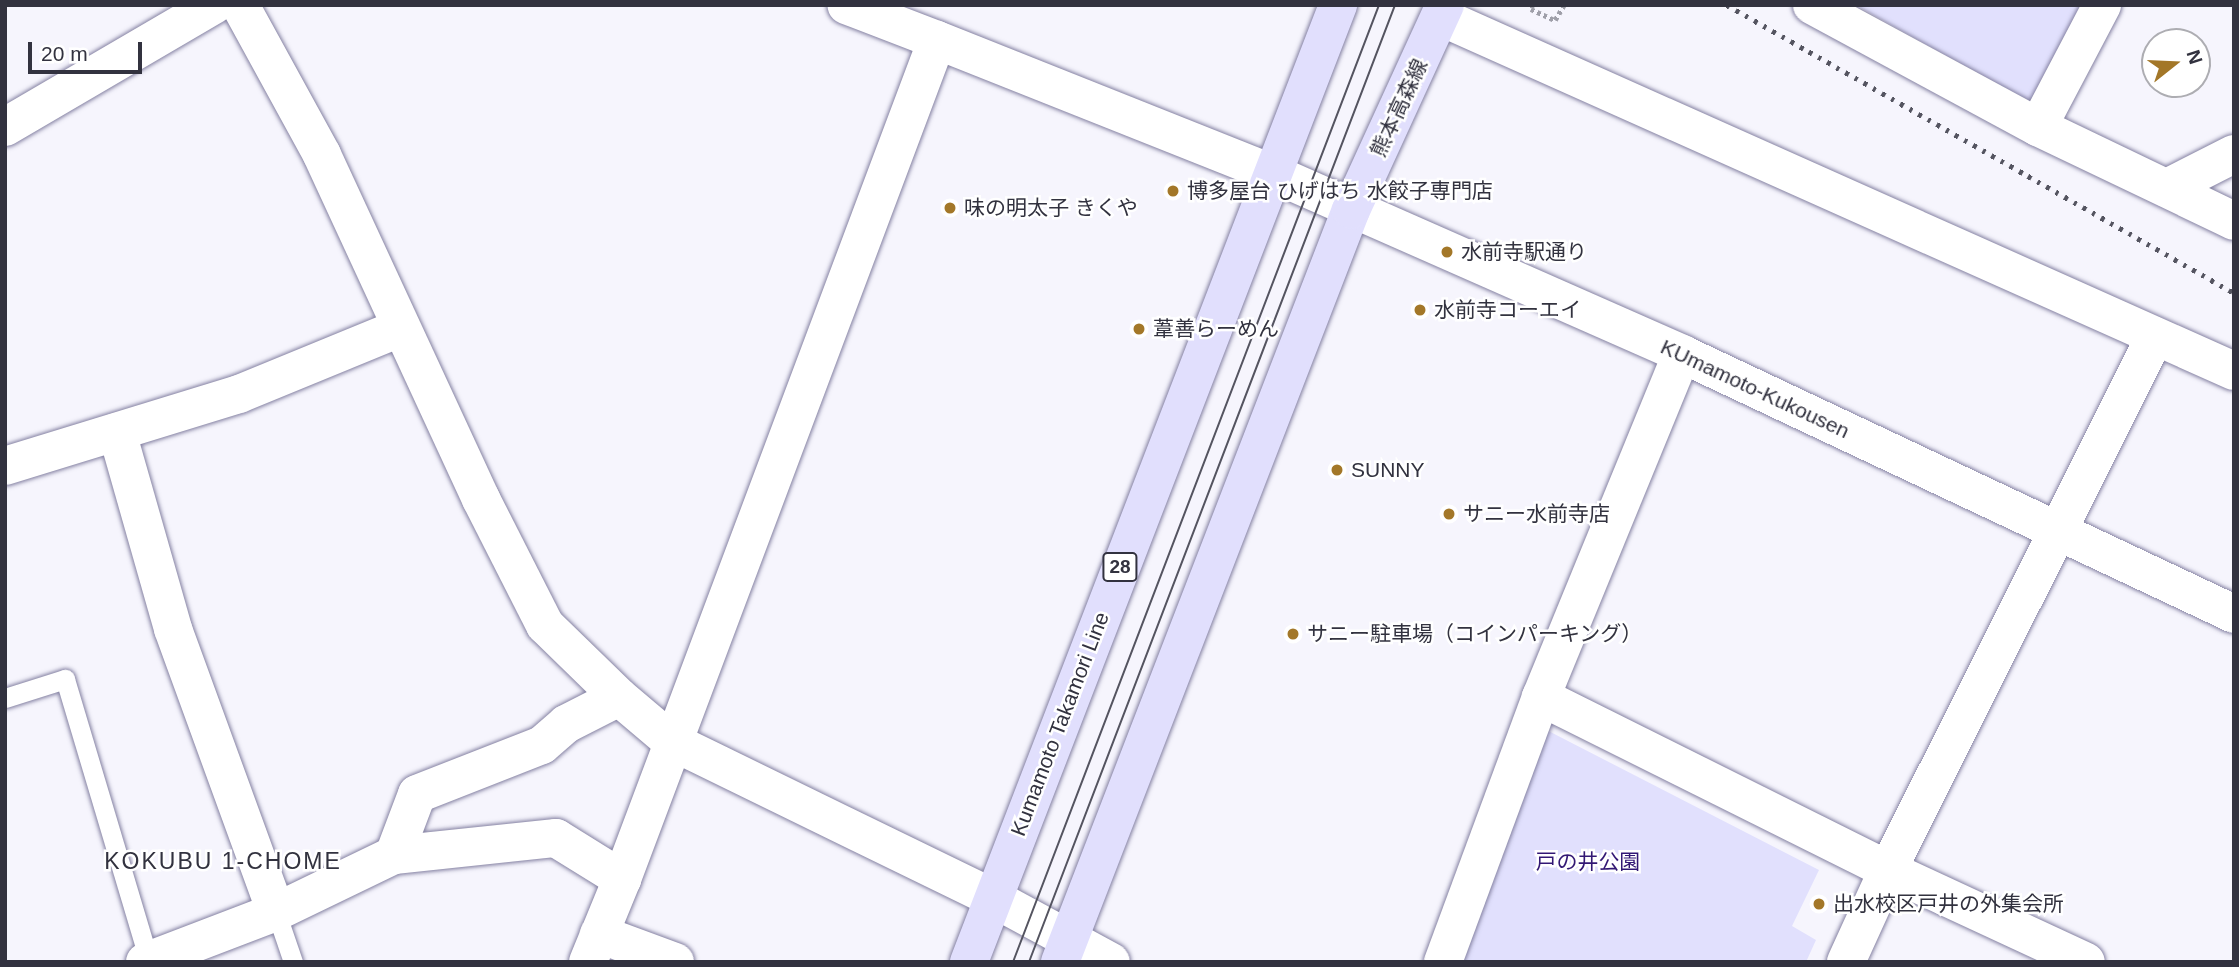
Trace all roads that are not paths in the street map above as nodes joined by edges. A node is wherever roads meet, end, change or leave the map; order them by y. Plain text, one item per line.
1 (214, 5) edge
2 (240, 5) edge
3 (846, 5) edge
4 (1338, 5) edge
5 (1812, 5) edge
6 (2102, 5) edge
7 (1443, 11) edge
8 (937, 40) junction
9 (5, 127) edge
10 (2038, 127) junction
11 (2234, 154) edge
12 (1272, 173) junction
13 (2167, 188) junction
14 (1351, 210) junction
15 (2234, 221) edge
16 (400, 328) junction
17 (2155, 336) junction
18 (1682, 354) junction
19 (2234, 371) edge
20 (117, 432) junction
21 (5, 466) edge
22 (2057, 531) junction
23 (2234, 614) edge
24 (1541, 696) junction
25 (619, 697) junction
26 (5, 698) edge
27 (671, 741) junction
28 (394, 855) junction
29 (1888, 870) junction
30 (622, 879) junction
31 (993, 898) junction
32 (276, 912) junction
33 (593, 948) edge
34 (1065, 949) edge
35 (155, 960) edge
36 (293, 962) edge
37 (676, 962) edge
38 (968, 962) edge
39 (1111, 962) edge
40 (1443, 962) edge
41 (1846, 962) edge
42 (2086, 962) edge

1 - 9 street
2 - 16 street
3 - 8 street, KUmamoto-Kukousen
4 - 12 main road, 28
5 - 10 street
6 - 10 street
7 - 14 main road, 熊本高森線
7 - 17 street
8 - 12 street, KUmamoto-Kukousen
8 - 27 street
10 - 13 street
11 - 13 street
12 - 14 street, KUmamoto-Kukousen
12 - 31 main road, Kumamoto Takamori Line / 28
13 - 15 street
14 - 18 street, KUmamoto-Kukousen
14 - 34 main road
16 - 20 street
16 - 25 street
17 - 19 street
17 - 22 street
18 - 22 street, KUmamoto-Kukousen
18 - 24 street
20 - 21 street
20 - 32 street
22 - 23 street, KUmamoto-Kukousen
22 - 29 street
24 - 29 street
24 - 40 street
25 - 27 street
25 - 28 street
26 - 35 lane
27 - 30 street
27 - 31 street
28 - 30 street
28 - 32 street
29 - 41 street
29 - 42 street
30 - 33 street
31 - 34 street
31 - 38 main road, Kumamoto Takamori Line / 28
32 - 35 street
32 - 36 lane
33 - 37 street
34 - 39 street

